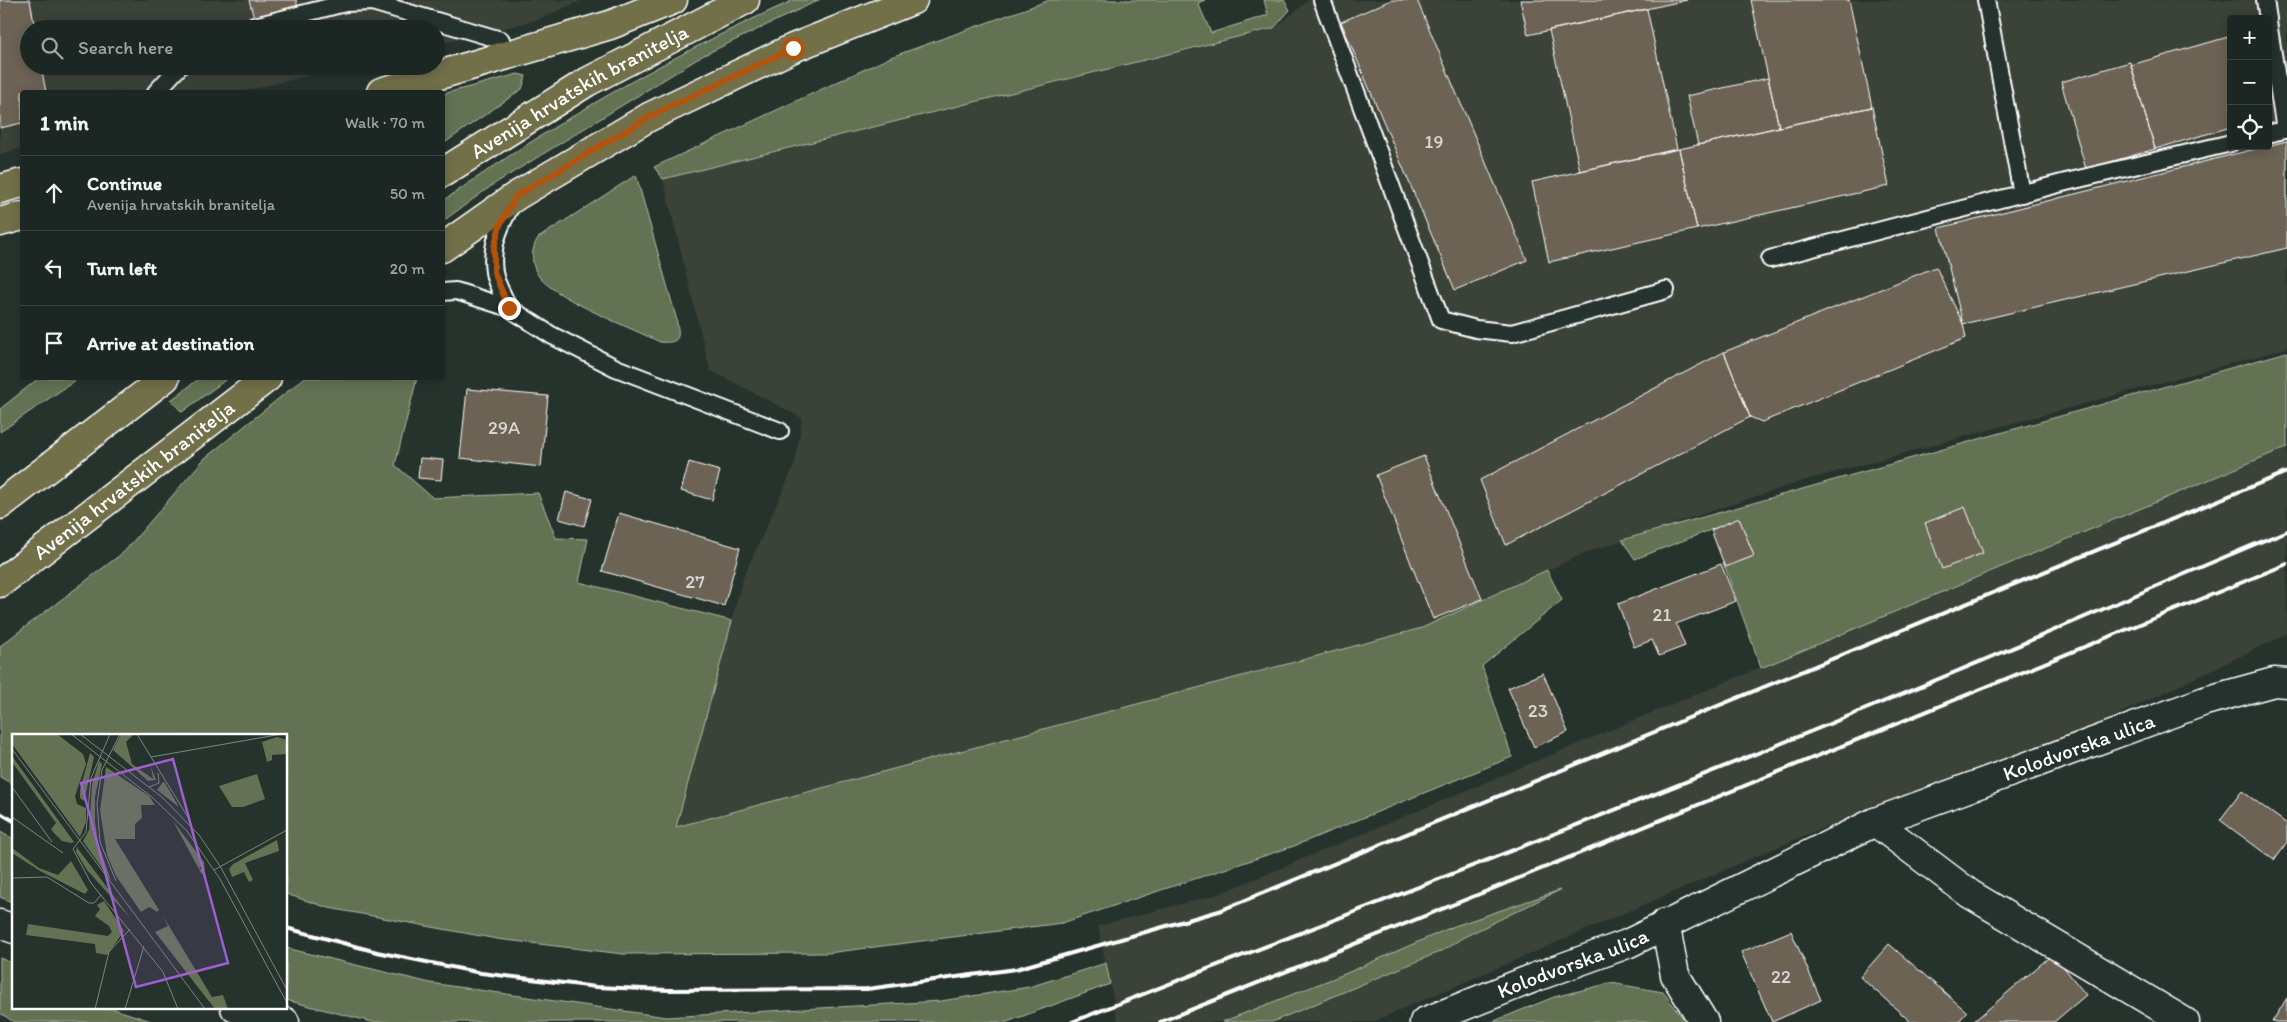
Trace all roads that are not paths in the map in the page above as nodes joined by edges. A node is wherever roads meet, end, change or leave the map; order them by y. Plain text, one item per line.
1 (673, 0) edge
2 (745, 0) edge
3 (914, 0) edge
4 (1322, 0) edge
5 (1986, 0) edge
6 (2265, 0) edge
7 (2267, 15) edge
8 (278, 20) edge
9 (433, 20) edge
10 (445, 24) edge
11 (2272, 44) edge
12 (506, 56) junction
13 (445, 74) edge
14 (172, 75) edge
15 (441, 75) edge
16 (158, 90) edge
17 (389, 90) edge
18 (2286, 130) edge
19 (2272, 133) edge
20 (2227, 144) edge
21 (445, 171) edge
22 (20, 184) edge
23 (0, 189) edge
24 (2022, 194) junction
25 (516, 196) junction
26 (20, 217) edge
27 (0, 222) edge
28 (445, 246) edge
29 (1770, 259) dead end
30 (1666, 290) dead end
31 (445, 292) edge
32 (509, 308) junction
33 (162, 380) edge
34 (264, 380) edge
35 (780, 431) dead end
36 (0, 505) edge
37 (0, 583) edge
38 (2287, 683) edge
39 (1875, 822) junction
40 (1665, 923) junction
41 (0, 924) edge
42 (12, 929) edge
43 (234, 1010) edge
44 (242, 1010) edge
45 (229, 1022) edge
46 (285, 1022) edge
47 (1424, 1022) edge
48 (1704, 1022) edge
49 (2185, 1022) edge

1 - 12 main road
2 - 21 main road, Avenija hrvatskih branitelja
3 - 25 main road
4 - 30 lane
5 - 24 lane
6 - 7 lane
8 - 9 lane
10 - 12 lane
11 - 18 lane
12 - 13 main road
14 - 16 lane
15 - 17 main road
18 - 19 lane
20 - 24 lane
22 - 23 main road
24 - 29 lane
25 - 28 main road
25 - 32 lane
26 - 27 main road
31 - 32 lane
32 - 35 lane
33 - 36 main road
34 - 37 main road, Avenija hrvatskih branitelja
38 - 39 street, Kolodvorska ulica
39 - 40 street, Kolodvorska ulica
39 - 49 street
40 - 47 street, Kolodvorska ulica
40 - 48 street, Kolodvorska ulica
41 - 42 street
43 - 45 lane
44 - 46 street

